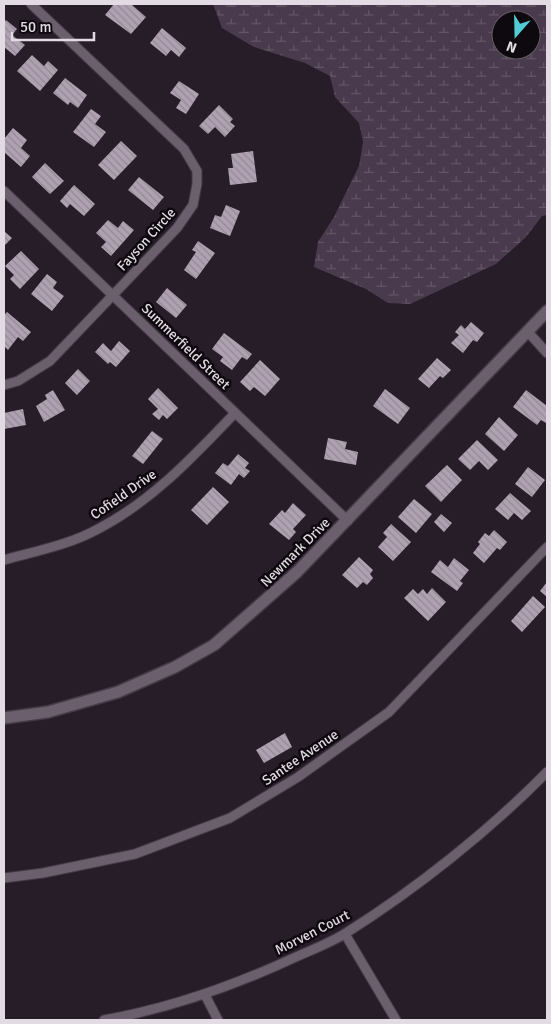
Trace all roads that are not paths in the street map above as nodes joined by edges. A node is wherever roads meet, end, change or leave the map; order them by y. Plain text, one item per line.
1 (31, 4) edge
2 (4, 191) edge
3 (113, 295) junction
4 (547, 311) edge
5 (528, 332) junction
6 (547, 353) edge
7 (4, 384) edge
8 (235, 413) junction
9 (348, 521) junction
10 (547, 547) edge
11 (4, 560) edge
12 (4, 718) edge
13 (547, 772) edge
14 (4, 878) edge
15 (345, 934) junction
16 (205, 995) junction
17 (104, 1020) edge
18 (218, 1020) edge
19 (396, 1020) edge

1 - 3 street, Fayson Circle
2 - 3 street, Summerfield Street
3 - 7 street, Fayson Circle
3 - 8 street, Summerfield Street
4 - 5 street, Newmark Drive
5 - 6 street
5 - 9 street, Newmark Drive
8 - 9 street, Summerfield Street
8 - 11 street, Cofield Drive
9 - 12 street, Newmark Drive
10 - 14 street, Santee Avenue
13 - 15 street, Morven Court
15 - 16 street, Morven Court
15 - 19 street
16 - 17 street, Morven Court
16 - 18 street

